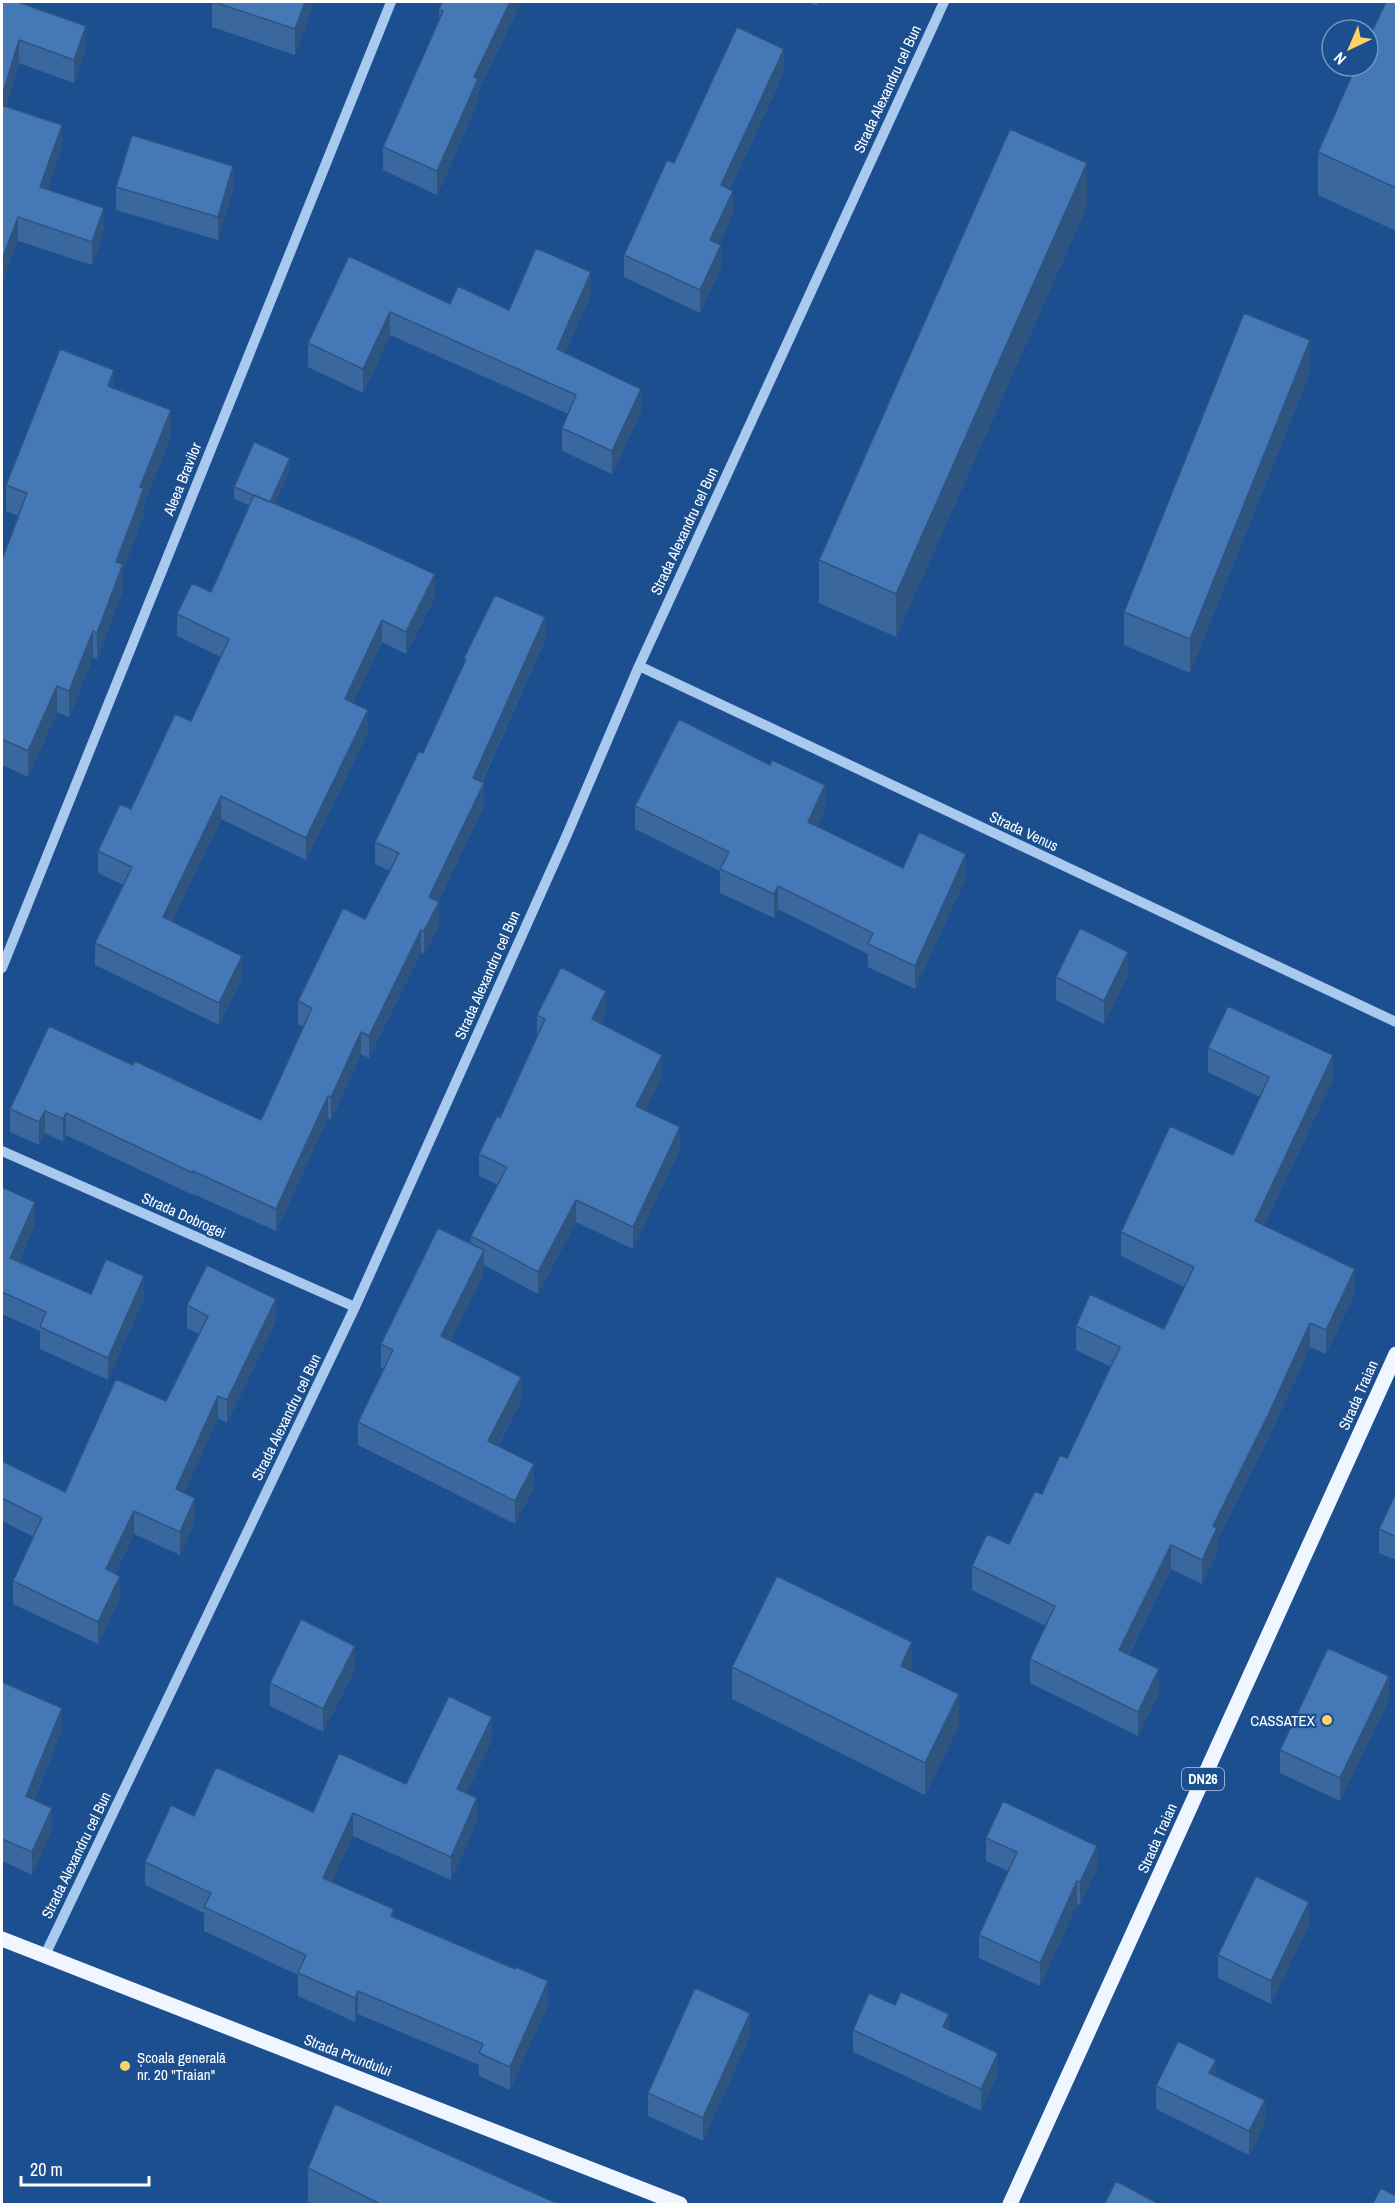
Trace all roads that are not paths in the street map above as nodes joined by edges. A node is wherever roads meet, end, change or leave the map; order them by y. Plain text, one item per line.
1 (391, 2) edge
2 (944, 2) edge
3 (639, 666) junction
4 (2, 968) edge
5 (1396, 1022) edge
6 (2, 1151) edge
7 (355, 1307) junction
8 (1396, 1354) edge
9 (2, 1939) edge
10 (45, 1955) junction
11 (680, 2205) edge
12 (1010, 2205) edge

1 - 4 street, Aleea Bravilor
2 - 3 street, Strada Alexandru cel Bun
3 - 5 street, Strada Venus
3 - 7 street, Strada Alexandru cel Bun
6 - 7 street, Strada Dobrogei
7 - 10 street, Strada Alexandru cel Bun
8 - 12 main road, Strada Traian / DN26
9 - 10 main road, Strada Prundului
10 - 11 main road, Strada Prundului

